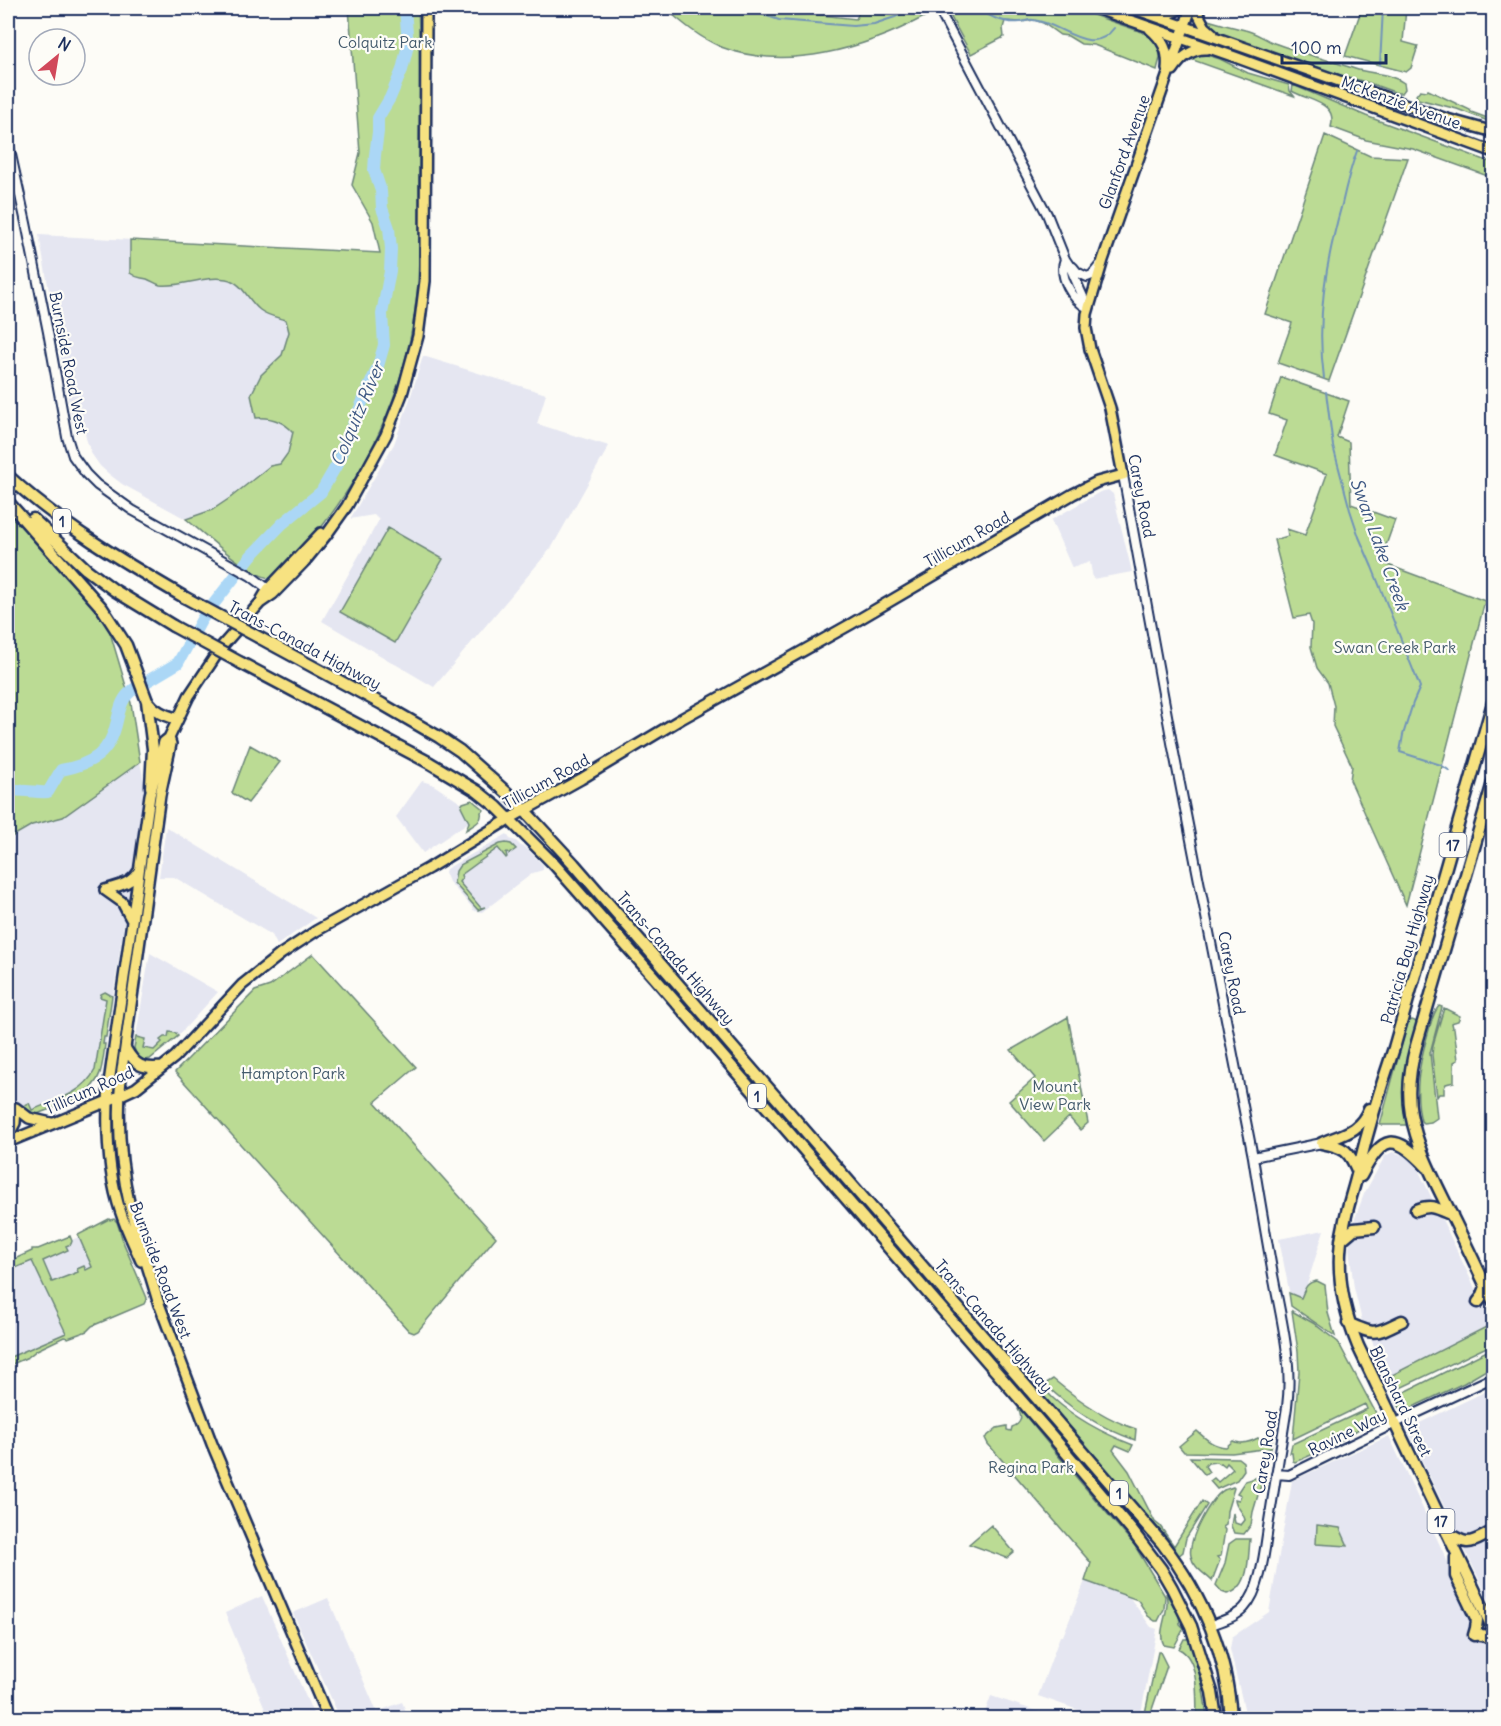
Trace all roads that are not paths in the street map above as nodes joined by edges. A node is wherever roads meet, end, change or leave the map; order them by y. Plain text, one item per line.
1 (426, 8) edge
2 (938, 8) edge
3 (1095, 8) edge
4 (1132, 8) edge
5 (1182, 8) edge
6 (1191, 8) edge
7 (1196, 8) edge
8 (1149, 14) junction
9 (1143, 24) junction
10 (1184, 26) junction
11 (1180, 38) junction
12 (1223, 39) junction
13 (1216, 50) junction
14 (1164, 84) junction
15 (1494, 132) edge
16 (8, 141) edge
17 (1494, 152) edge
18 (1065, 259) junction
19 (1103, 260) junction
20 (1088, 308) junction
21 (1123, 475) junction
22 (8, 476) edge
23 (363, 477) junction
24 (8, 493) edge
25 (8, 502) edge
26 (271, 591) junction
27 (1494, 699) edge
28 (147, 701) junction
29 (177, 719) junction
30 (169, 738) junction
31 (1494, 779) edge
32 (151, 787) junction
33 (525, 810) junction
34 (509, 819) junction
35 (139, 870) junction
36 (132, 921) junction
37 (1394, 1048) junction
38 (126, 1049) junction
39 (164, 1066) junction
40 (120, 1095) junction
41 (108, 1101) junction
42 (54, 1123) junction
43 (8, 1137) edge
44 (8, 1142) edge
45 (1322, 1143) junction
46 (1253, 1157) junction
47 (1358, 1172) junction
48 (1432, 1172) junction
49 (1353, 1193) junction
50 (1416, 1210) dead end
51 (1452, 1215) junction
52 (1374, 1227) dead end
53 (1341, 1240) junction
54 (1486, 1287) junction
55 (1478, 1302) dead end
56 (1494, 1303) edge
57 (159, 1305) junction
58 (1402, 1321) dead end
59 (1348, 1323) junction
60 (1494, 1377) edge
61 (1395, 1424) junction
62 (1277, 1471) junction
63 (1447, 1532) junction
64 (1490, 1533) dead end
65 (1455, 1551) junction
66 (1211, 1625) junction
67 (1494, 1631) edge
68 (1494, 1640) edge
69 (328, 1719) edge
70 (1216, 1719) edge
71 (1231, 1719) edge

1 - 23 main road
2 - 18 street
3 - 9 main road, McKenzie Avenue
4 - 8 main road, McKenzie Avenue
5 - 8 main road
6 - 10 main road, Glanford Avenue
7 - 12 main road
8 - 10 main road, McKenzie Avenue
9 - 11 main road, McKenzie Avenue
9 - 14 main road
10 - 11 main road, Glanford Avenue
10 - 12 main road, McKenzie Avenue
11 - 13 main road, McKenzie Avenue
11 - 14 main road, Glanford Avenue
12 - 15 main road, McKenzie Avenue
13 - 14 main road
13 - 17 main road, McKenzie Avenue
14 - 19 main road, Glanford Avenue
16 - 26 street, Burnside Road West
18 - 19 street
18 - 20 street
19 - 20 main road, Glanford Avenue
20 - 21 main road, Carey Road
21 - 33 main road, Tillicum Road
21 - 46 street, Carey Road
22 - 33 highway, Trans-Canada Highway / 1, bridge
23 - 26 main road
23 - 26 main road
24 - 34 highway, Trans-Canada Highway / 1, bridge
25 - 28 highway
26 - 29 main road, Burnside Road West
27 - 37 highway, Patricia Bay Highway / 17
28 - 29 highway
28 - 32 highway
29 - 30 main road, Burnside Road West
30 - 32 main road, Burnside Road West
30 - 38 main road
31 - 48 highway, 17
32 - 35 main road, Burnside Road West
33 - 34 main road, Tillicum Road
33 - 66 highway, Trans-Canada Highway / 1
34 - 39 main road, Tillicum Road
34 - 70 highway, Trans-Canada Highway / 1
35 - 36 main road, Burnside Road West
35 - 36 main road
36 - 41 main road, Burnside Road West
37 - 45 highway
37 - 47 highway, Patricia Bay Highway / 17
38 - 39 main road
38 - 40 main road
39 - 40 main road, Tillicum Road
40 - 41 main road, Tillicum Road
40 - 57 main road
41 - 42 main road, Tillicum Road
41 - 57 main road, Burnside Road West
42 - 43 main road
42 - 44 main road, Tillicum Road
45 - 46 street
45 - 47 highway
46 - 62 street, Carey Road
47 - 49 highway, Blanshard Street / 17
48 - 49 highway
48 - 51 highway, 17
49 - 53 highway, Blanshard Street / 17
50 - 51 highway
51 - 54 highway, 17
52 - 53 highway
53 - 59 highway, Blanshard Street / 17
54 - 55 highway
54 - 56 highway, 17
57 - 69 main road, Burnside Road West
58 - 59 highway
59 - 61 highway, Blanshard Street / 17
60 - 61 street, Ravine Way
61 - 62 street, Ravine Way
61 - 63 highway, Blanshard Street / 17
62 - 66 street, Carey Road
63 - 64 highway
63 - 65 highway, Blanshard Street / 17
65 - 67 highway, Blanshard Street / 17
65 - 68 highway
66 - 71 highway, 1

